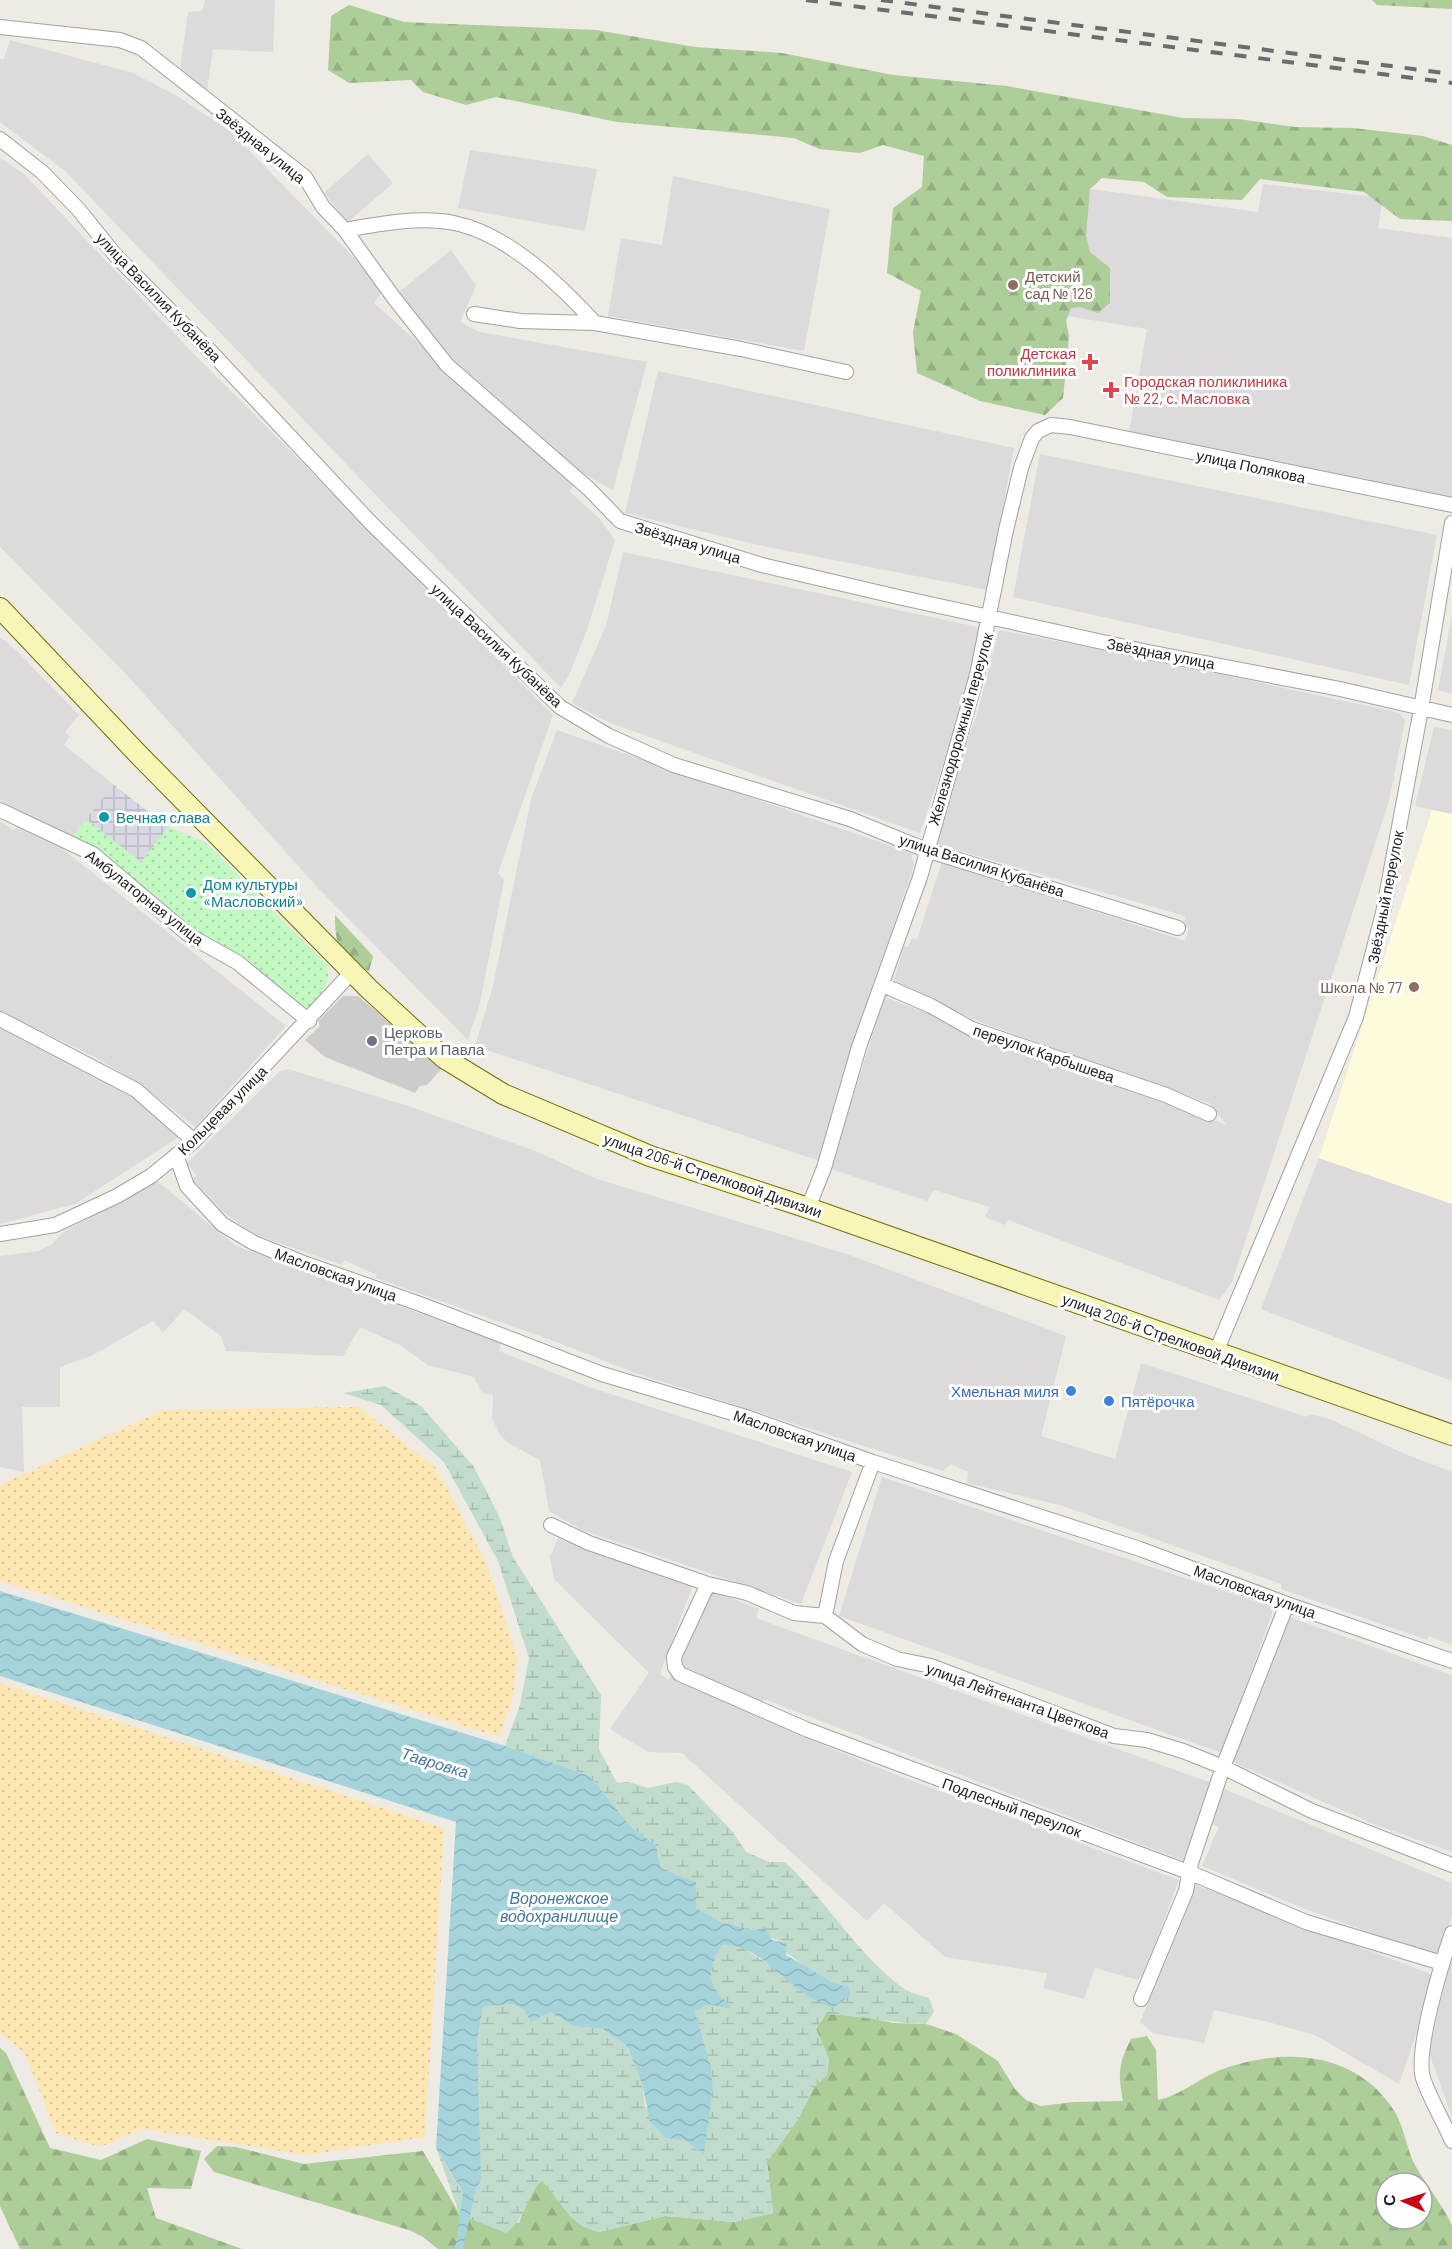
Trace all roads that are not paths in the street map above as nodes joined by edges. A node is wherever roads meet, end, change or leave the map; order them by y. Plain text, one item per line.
1 (0, 27) edge
2 (0, 139) edge
3 (345, 230) junction
4 (474, 314) dead end
5 (595, 323) junction
6 (846, 372) dead end
7 (1051, 425) joint
8 (1452, 505) edge
9 (1452, 523) edge
10 (0, 608) edge
11 (991, 616) junction
12 (1421, 709) junction
13 (1452, 715) edge
14 (0, 810) edge
15 (926, 850) junction
16 (1178, 928) dead end
17 (352, 972) junction
18 (883, 985) junction
19 (0, 1019) edge
20 (309, 1021) junction
21 (1209, 1114) dead end
22 (194, 1141) junction
23 (176, 1155) junction
24 (808, 1208) junction
25 (0, 1234) edge
26 (1216, 1352) junction
27 (1452, 1435) edge
28 (873, 1462) junction
29 (551, 1525) dead end
30 (708, 1584) junction
31 (1287, 1604) junction
32 (825, 1616) junction
33 (1452, 1661) edge
34 (1223, 1767) junction
35 (1452, 1865) edge
36 (1191, 1873) junction
37 (1452, 1933) edge
38 (1442, 1963) junction
39 (1141, 1999) dead end
40 (1452, 2141) edge

1 - 3 street, Звёздная улица
2 - 15 street, улица Василия Кубанёва
3 - 5 street
3 - 11 street, Звёздная улица
4 - 5 street
5 - 6 street
7 - 8 street, улица Полякова
7 - 11 street, Железнодорожный переулок
9 - 12 street, Звёздный переулок
10 - 17 main road, улица 206-й Стрелковой Дивизии
11 - 12 street, Звёздная улица
11 - 15 street, Железнодорожный переулок
12 - 13 street, Звёздная улица
12 - 26 street, Звёздный переулок
14 - 20 street, Амбулаторная улица
15 - 16 street, улица Василия Кубанёва
15 - 18 street, Железнодорожный переулок
17 - 20 street, Кольцевая улица
17 - 24 main road, улица 206-й Стрелковой Дивизии
18 - 21 street, переулок Карбышева
18 - 24 street, Железнодорожный переулок
19 - 22 street
20 - 22 street, Кольцевая улица
22 - 23 street, Кольцевая улица
23 - 25 street, Кольцевая улица
23 - 28 street, Масловская улица
24 - 26 main road, улица 206-й Стрелковой Дивизии
26 - 27 main road, улица 206-й Стрелковой Дивизии
28 - 31 street, Масловская улица
28 - 32 street
29 - 30 street
30 - 32 street
30 - 36 street, Подлесный переулок
31 - 33 street, Масловская улица
31 - 34 street
32 - 34 street, улица Лейтенанта Цветкова
34 - 35 street, улица Лейтенанта Цветкова
34 - 36 street
36 - 38 street, Подлесный переулок
36 - 39 street
37 - 38 street
38 - 40 street

